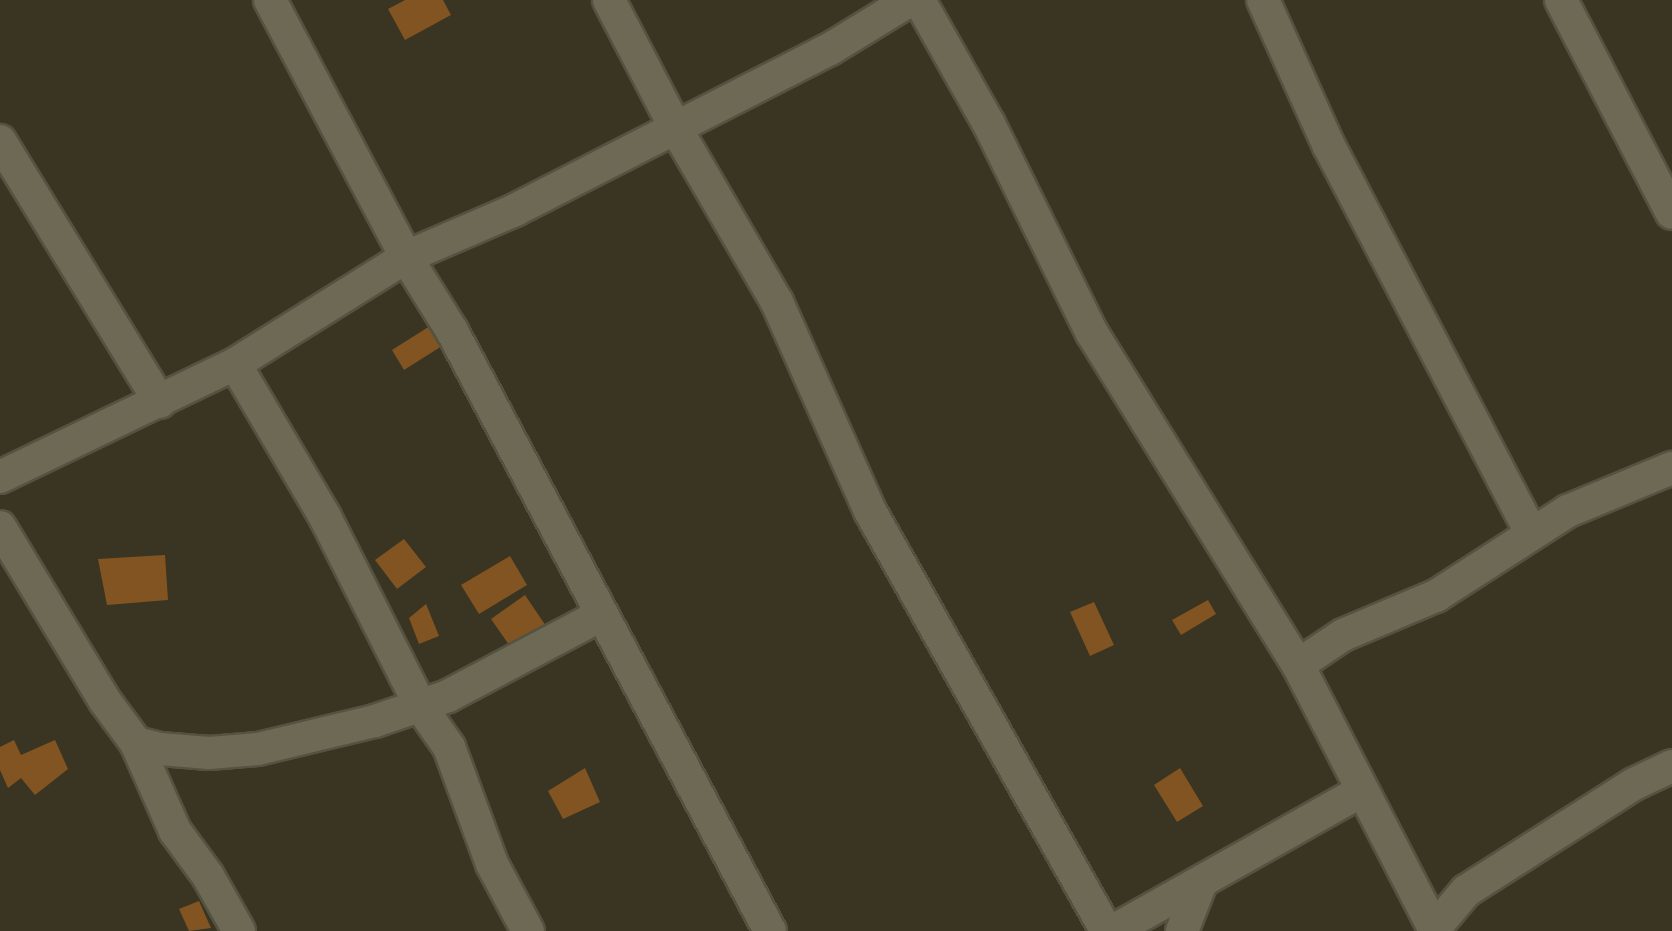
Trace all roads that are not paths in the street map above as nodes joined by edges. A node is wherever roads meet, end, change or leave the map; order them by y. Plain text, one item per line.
1 (270, 0) edge
2 (609, 0) edge
3 (910, 0) edge
4 (919, 0) edge
5 (1264, 0) edge
6 (1561, 0) edge
7 (675, 127) junction
8 (0, 141) edge
9 (1672, 213) edge
10 (406, 257) junction
11 (235, 364) junction
12 (160, 402) junction
13 (1672, 468) edge
14 (0, 477) edge
15 (0, 527) edge
16 (1531, 532) junction
17 (601, 615) junction
18 (1298, 665) junction
19 (421, 707) junction
20 (136, 743) junction
21 (1672, 766) edge
22 (1361, 790) junction
23 (1201, 883) junction
24 (1435, 930) edge
25 (239, 931) edge
26 (528, 931) edge
27 (770, 931) edge
28 (1107, 931) edge
29 (1113, 931) edge
30 (1182, 931) edge

1 - 10 street
2 - 7 street
3 - 7 street
4 - 18 street
5 - 16 street
6 - 9 street
7 - 10 street
7 - 28 street
8 - 12 street
10 - 11 street
10 - 17 street
11 - 12 street
11 - 19 street
12 - 14 street
13 - 16 street
15 - 20 street
16 - 18 street
17 - 19 street
17 - 27 street
18 - 22 street
19 - 20 street
19 - 26 street
20 - 25 street
21 - 24 street
22 - 23 street
22 - 24 street
23 - 29 street
23 - 30 street

